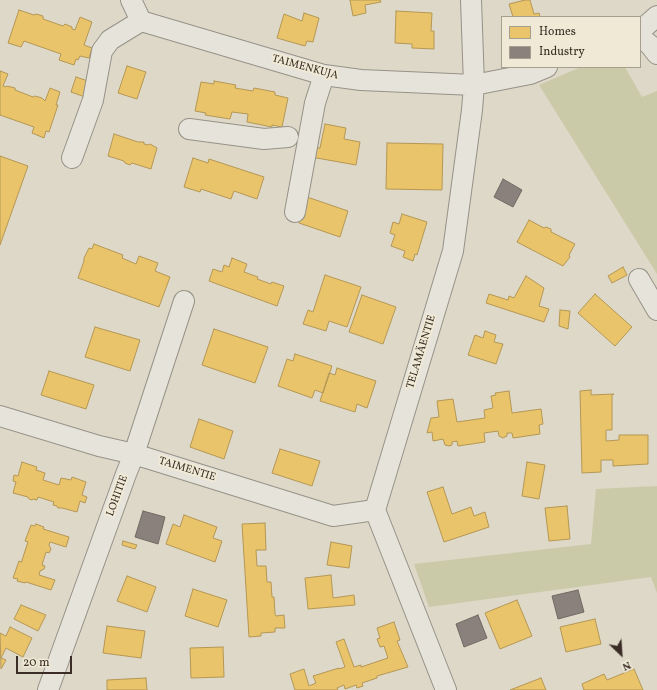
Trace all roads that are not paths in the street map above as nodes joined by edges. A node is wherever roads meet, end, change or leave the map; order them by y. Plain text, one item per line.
1 (131, 0) edge
2 (471, 0) edge
3 (657, 16) edge
4 (141, 20) junction
5 (641, 30) edge
6 (641, 38) edge
7 (657, 54) edge
8 (545, 68) edge
9 (324, 75) junction
10 (474, 86) junction
11 (189, 129) dead end
12 (288, 137) dead end
13 (72, 158) dead end
14 (295, 212) dead end
15 (639, 279) dead end
16 (184, 301) dead end
17 (657, 310) edge
18 (0, 416) edge
19 (134, 454) junction
20 (375, 510) junction
21 (48, 690) edge
22 (446, 690) edge

1 - 4 street
2 - 10 street, TELAMÄENTIE
3 - 5 street
4 - 9 street, TAIMENKUJA
4 - 13 street
6 - 7 street
8 - 10 street, TAIMENKUJA
9 - 10 street, TAIMENKUJA
9 - 14 street
10 - 20 street, TELAMÄENTIE
11 - 12 street
15 - 17 street
16 - 19 street, LOHITIE
18 - 19 street, TAIMENTIE
19 - 20 street, TAIMENTIE
19 - 21 street, LOHITIE
20 - 22 street

